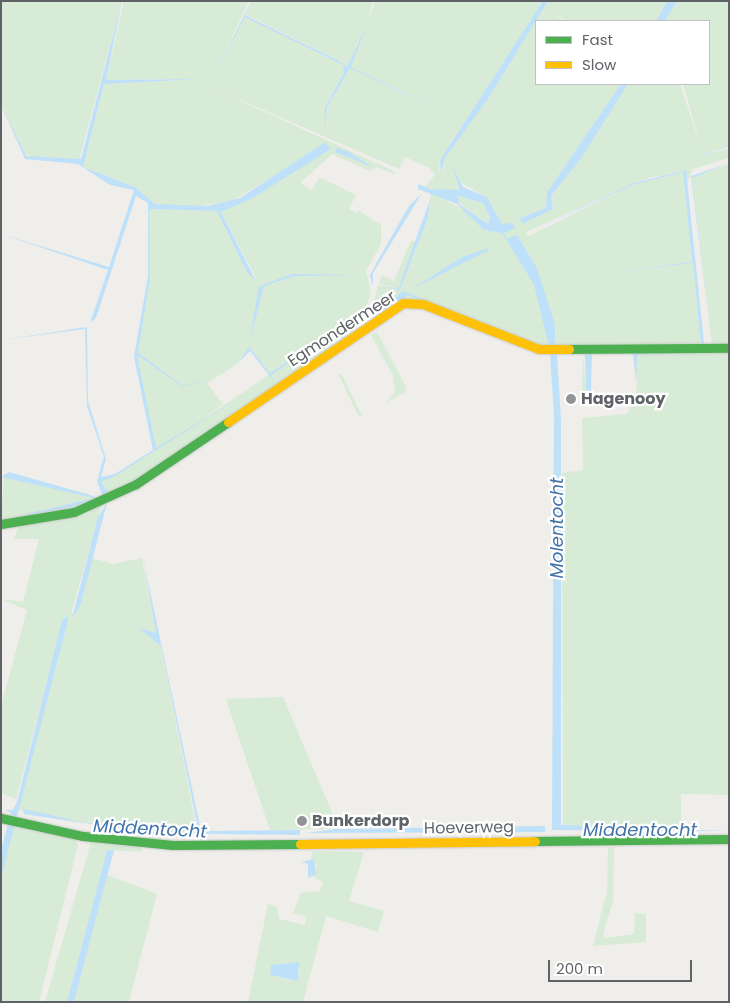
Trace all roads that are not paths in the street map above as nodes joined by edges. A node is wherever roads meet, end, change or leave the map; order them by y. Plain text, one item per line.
1 (729, 348) edge
2 (1, 524) edge
3 (9, 820) edge
4 (729, 839) edge

1 - 2 street, Egmondermeer
3 - 4 street, Hoeverweg

